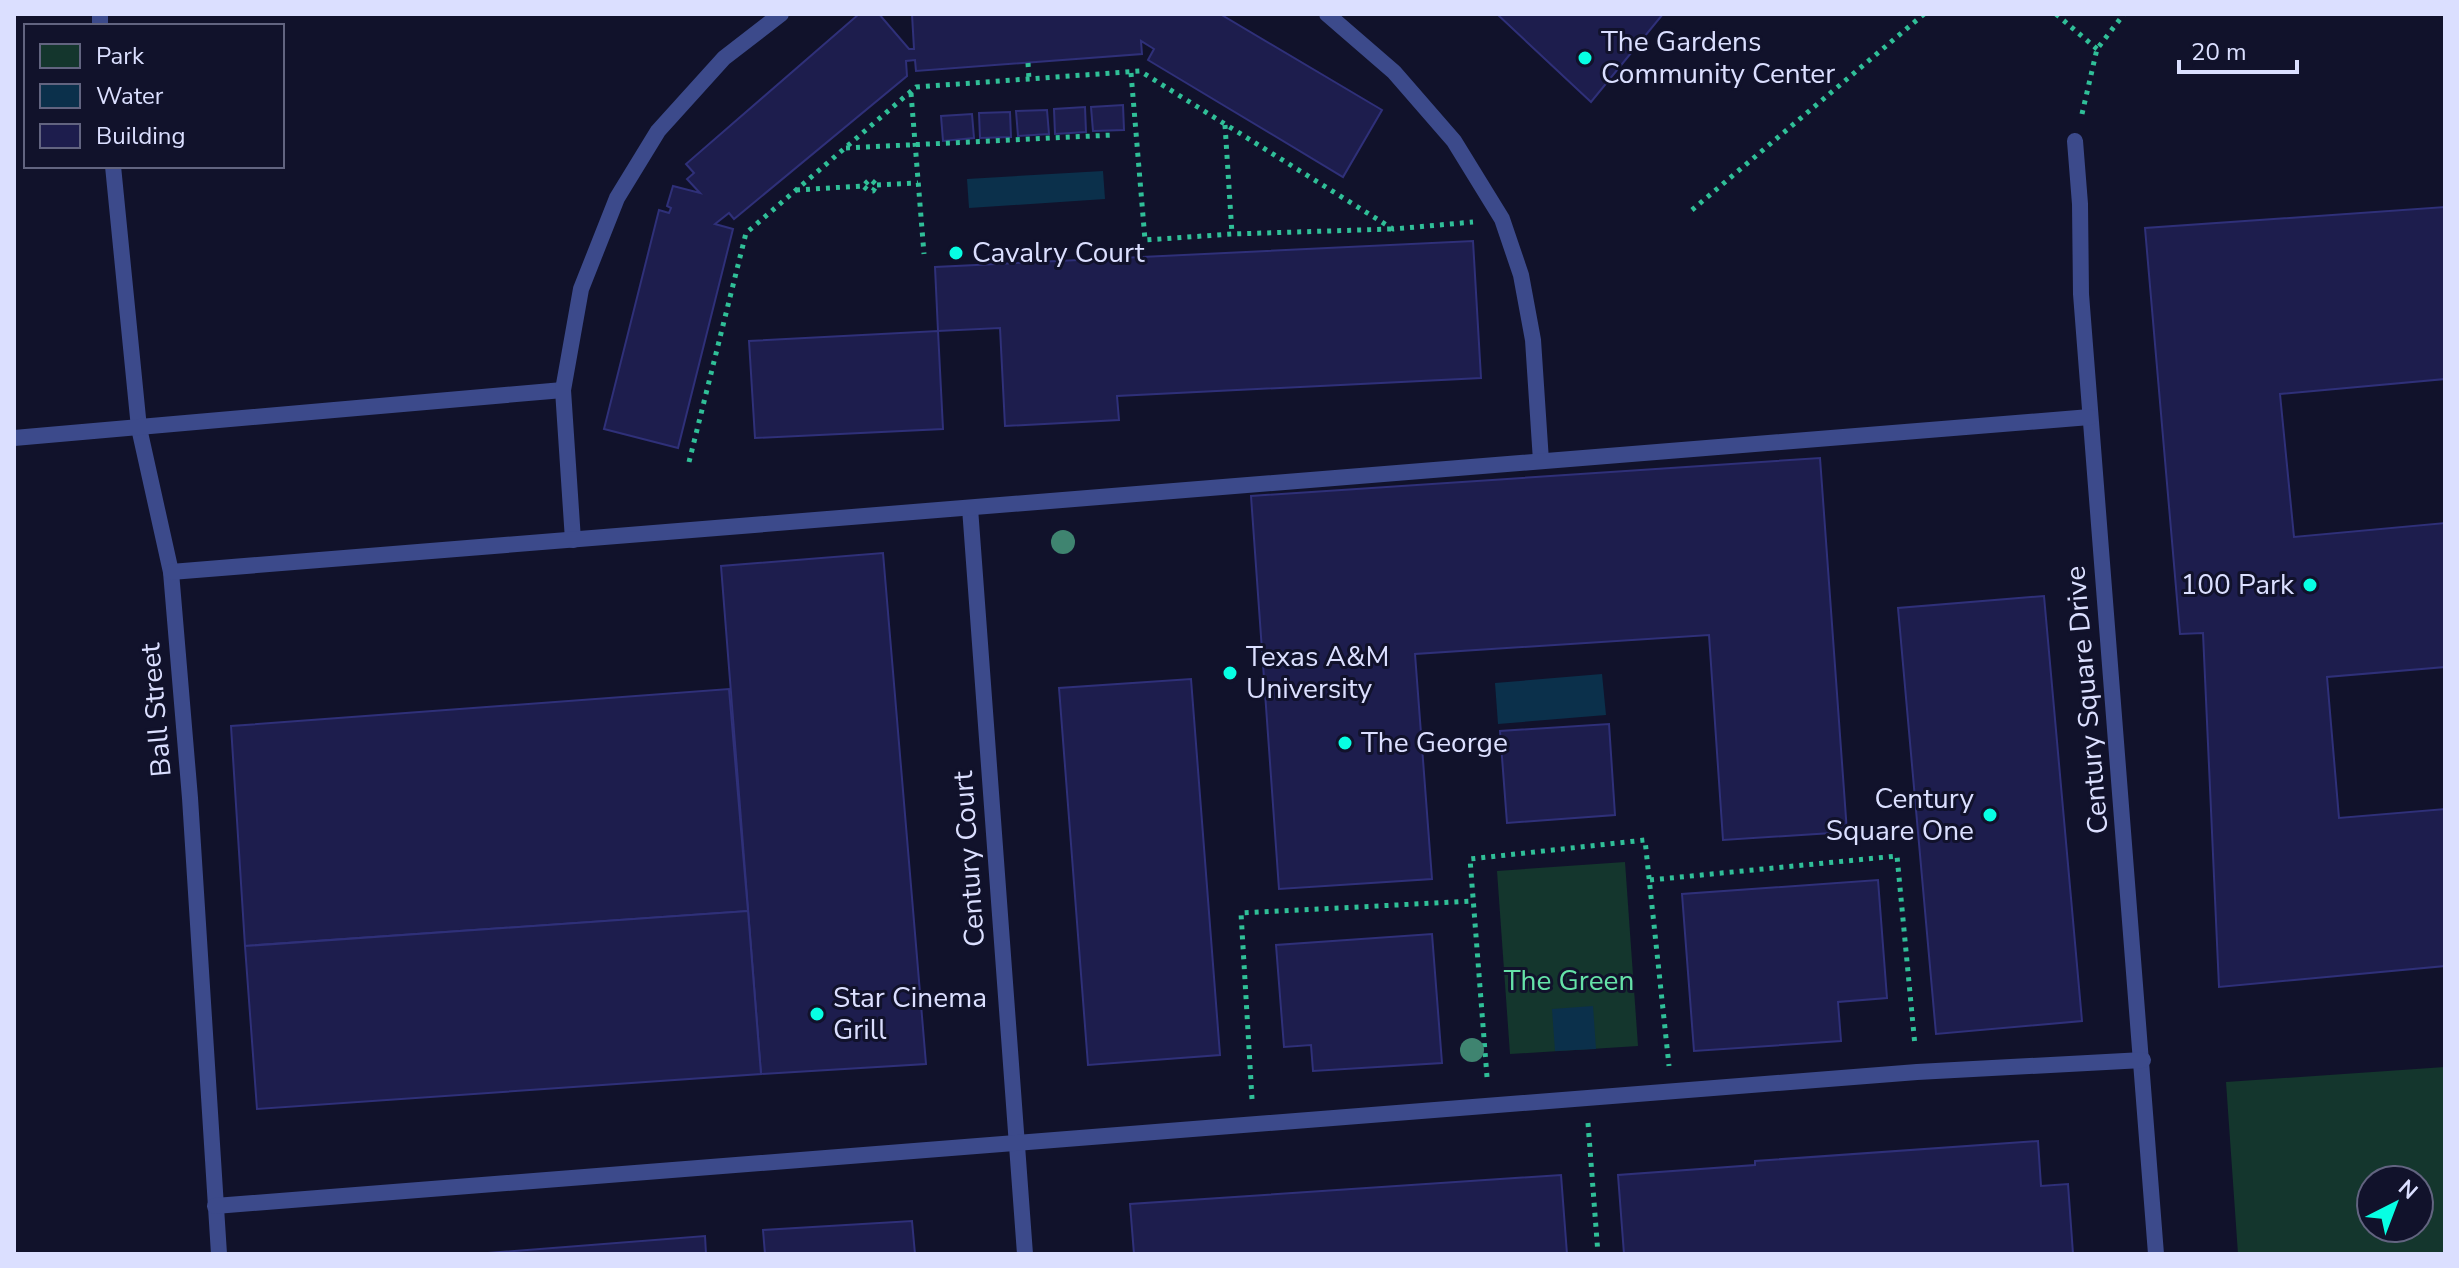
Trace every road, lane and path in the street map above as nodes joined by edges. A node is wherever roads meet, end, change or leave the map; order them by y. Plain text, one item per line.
1 (781, 14) edge
2 (1327, 14) edge
3 (1924, 14) edge
4 (2056, 14) edge
5 (2124, 14) edge
6 (2097, 49) junction
7 (1028, 63) dead end
8 (1131, 73) junction
9 (1029, 80) junction
10 (911, 92) junction
11 (1225, 124) junction
12 (1113, 135) dead end
13 (2075, 141) joint
14 (915, 146) junction
15 (845, 148) junction
16 (113, 168) edge
17 (918, 183) junction
18 (795, 190) junction
19 (1692, 210) dead end
20 (1502, 219) junction
21 (1393, 229) junction
22 (1232, 234) junction
23 (924, 254) dead end
24 (563, 390) junction
25 (2090, 417) junction
26 (139, 428) junction
27 (14, 438) edge
28 (1541, 461) junction
29 (689, 462) dead end
30 (970, 508) junction
31 (573, 540) junction
32 (171, 572) junction
33 (1650, 880) junction
34 (1474, 901) junction
35 (2143, 1060) junction
36 (1917, 1072) junction
37 (1672, 1091) junction
38 (1586, 1098) junction
39 (1489, 1106) junction
40 (1254, 1125) junction
41 (1017, 1144) junction
42 (215, 1206) junction
43 (219, 1254) edge
44 (1025, 1254) edge
45 (1598, 1254) edge
46 (2156, 1254) edge

1 - 24 lane
2 - 20 lane
3 - 19 path
4 - 6 path
5 - 6 path
6 - 13 path
7 - 9 path
8 - 9 path
8 - 11 path
8 - 22 path
9 - 10 path
10 - 14 path
10 - 15 path
11 - 21 path
11 - 22 path
12 - 14 path
13 - 25 lane, Century Square Drive
14 - 15 path
14 - 17 path
15 - 18 path
16 - 26 lane, Ball Street
17 - 18 path
17 - 23 path
18 - 29 path
20 - 21 path
20 - 28 lane
21 - 22 path
24 - 26 lane
24 - 31 lane
25 - 28 lane
25 - 35 lane, Century Square Drive
26 - 27 lane
26 - 32 lane, Ball Street
28 - 30 lane
30 - 31 lane
30 - 41 lane, Century Court
31 - 32 lane
32 - 42 lane, Ball Street
33 - 34 path
33 - 36 path
33 - 37 path
34 - 39 path
34 - 40 path
35 - 36 lane
35 - 46 lane, Century Square Drive
36 - 37 lane
37 - 38 lane
38 - 39 lane
38 - 45 path
39 - 40 lane
40 - 41 lane
41 - 42 lane
41 - 44 lane, Century Court
42 - 43 lane, Ball Street

